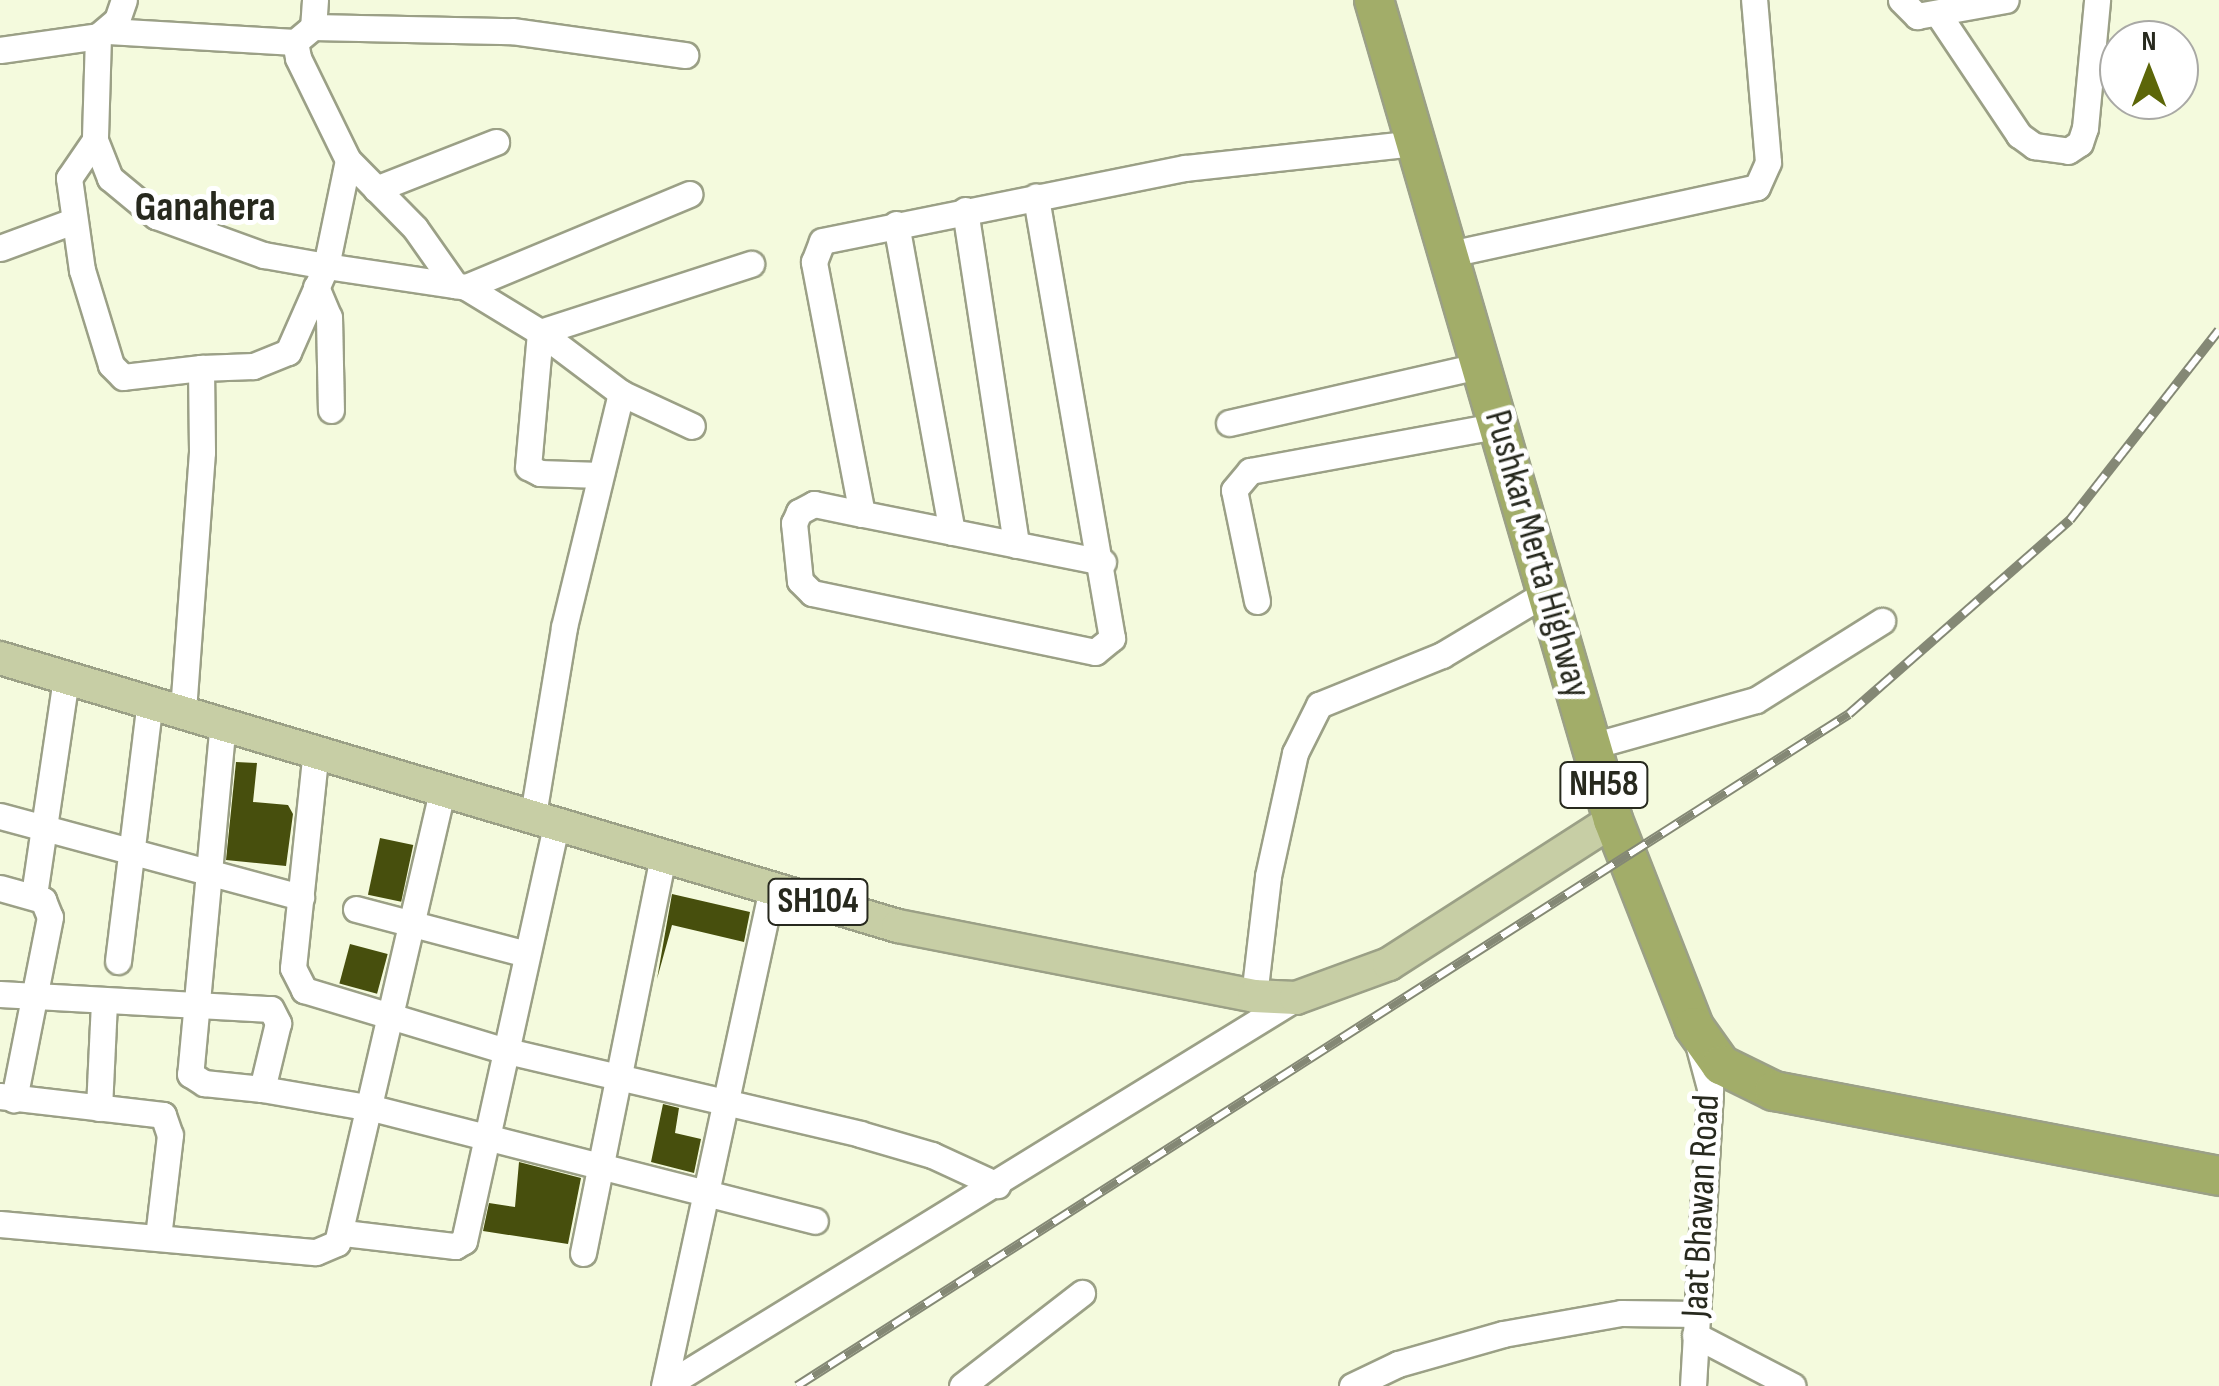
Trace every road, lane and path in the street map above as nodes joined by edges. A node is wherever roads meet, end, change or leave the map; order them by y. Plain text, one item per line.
1 (124, 0) edge
2 (315, 0) edge
3 (1374, 0) edge
4 (1754, 0) edge
5 (1900, 0) edge
6 (2006, 0) edge
7 (2097, 0) edge
8 (1938, 14) junction
9 (103, 34) junction
10 (304, 35) junction
11 (0, 50) edge
12 (686, 55) dead end
13 (95, 140) junction
14 (496, 142) dead end
15 (1416, 143) junction
16 (348, 160) junction
17 (376, 189) junction
18 (689, 194) dead end
19 (1036, 196) junction
20 (965, 210) junction
21 (74, 221) junction
22 (896, 224) junction
23 (0, 248) edge
24 (1450, 254) junction
25 (751, 264) dead end
26 (321, 277) junction
27 (460, 286) junction
28 (540, 332) junction
29 (1483, 364) junction
30 (201, 368) junction
31 (621, 394) junction
32 (331, 410) dead end
33 (1230, 422) dead end
34 (1500, 424) junction
35 (692, 426) dead end
36 (600, 475) junction
37 (862, 514) junction
38 (952, 532) junction
39 (1016, 544) junction
40 (1103, 562) junction
41 (1548, 591) junction
42 (1257, 601) dead end
43 (1882, 621) dead end
44 (0, 658) edge
45 (66, 677) junction
46 (150, 701) junction
47 (183, 712) junction
48 (223, 721) junction
49 (1592, 746) junction
50 (316, 750) junction
51 (443, 788) junction
52 (0, 816) edge
53 (545, 819) junction
54 (1614, 820) junction
55 (46, 826) junction
56 (133, 848) junction
57 (663, 855) junction
58 (210, 875) junction
59 (0, 888) edge
60 (772, 888) junction
61 (34, 895) junction
62 (300, 898) junction
63 (356, 909) dead end
64 (412, 921) junction
65 (526, 954) junction
66 (118, 961) dead end
67 (0, 994) edge
68 (1254, 996) junction
69 (31, 998) junction
70 (1296, 998) junction
71 (104, 1004) junction
72 (200, 1004) junction
73 (392, 1018) junction
74 (1694, 1027) junction
75 (504, 1050) junction
76 (616, 1075) junction
77 (262, 1089) junction
78 (7, 1098) edge
79 (726, 1099) junction
80 (99, 1108) junction
81 (372, 1108) junction
82 (485, 1139) junction
83 (597, 1164) junction
84 (2219, 1176) edge
85 (997, 1185) junction
86 (706, 1193) junction
87 (815, 1221) dead end
88 (0, 1224) edge
89 (344, 1232) junction
90 (158, 1237) junction
91 (583, 1253) dead end
92 (1082, 1292) dead end
93 (1696, 1324) junction
94 (664, 1386) edge
95 (962, 1386) edge
96 (1352, 1386) edge
97 (1694, 1386) edge
98 (1793, 1386) edge

1 - 9 street
2 - 10 street
3 - 15 highway, Pushkar Merta Highway / NH58
4 - 24 street
5 - 8 street
6 - 8 street
7 - 8 street
9 - 10 street
9 - 11 street
9 - 13 street
10 - 12 street
10 - 16 street
13 - 21 street
13 - 26 street
14 - 17 street
15 - 19 street
15 - 24 highway, Pushkar Merta Highway / NH58
16 - 17 street
16 - 26 street
17 - 27 street
18 - 27 street
19 - 20 street
19 - 40 street
20 - 22 street
20 - 39 street
21 - 23 street
21 - 30 street
22 - 37 street
22 - 38 street
24 - 29 highway, Pushkar Merta Highway / NH58
25 - 28 street
26 - 27 street
26 - 30 street
26 - 32 street
27 - 28 street
28 - 31 street
28 - 36 street
29 - 33 street
29 - 34 highway, Pushkar Merta Highway / NH58
30 - 47 street
31 - 35 street
31 - 36 street
34 - 41 highway, Pushkar Merta Highway / NH58
34 - 42 street
36 - 53 street
37 - 38 street
37 - 40 street
38 - 39 street
39 - 40 street
41 - 49 highway, Pushkar Merta Highway / NH58
41 - 68 street
43 - 49 street
44 - 45 main road, SH104
45 - 46 main road, SH104
45 - 55 street
46 - 47 main road, SH104
46 - 56 street
47 - 48 main road, SH104
48 - 50 main road, SH104
48 - 58 street
49 - 54 highway, Pushkar Merta Highway / NH58
50 - 51 main road, SH104
50 - 62 street
51 - 53 main road, SH104
51 - 64 street
52 - 55 street
53 - 57 main road, SH104
53 - 65 street
54 - 70 main road, SH104
54 - 74 highway, Pushkar Merta Highway / NH58
55 - 56 street
55 - 61 street
56 - 58 street
56 - 66 street
57 - 60 main road, SH104
57 - 76 street
58 - 62 street
58 - 72 street
59 - 61 street
60 - 68 main road, SH104
60 - 79 street
61 - 69 street
62 - 73 street
63 - 64 street
64 - 65 street
64 - 73 street
65 - 75 street
67 - 69 street
68 - 70 main road, SH104
69 - 71 street
69 - 78 street
70 - 85 street
71 - 72 street
71 - 80 street
72 - 77 street
72 - 77 street
73 - 75 street
73 - 81 street
74 - 84 highway, Pushkar Merta Highway / NH58
74 - 93 street, Jaat Bhawan Road
75 - 76 street
75 - 82 street
76 - 79 street
76 - 83 street
77 - 81 street
78 - 80 street
79 - 85 street
79 - 86 street
80 - 90 street
81 - 82 street
81 - 89 street
82 - 83 street
82 - 89 street
83 - 86 street
83 - 91 street
85 - 94 street
86 - 87 street
86 - 94 street
88 - 90 street
89 - 90 street
92 - 95 street
93 - 96 street
93 - 97 street, Jaat Bhawan Road
93 - 98 street

